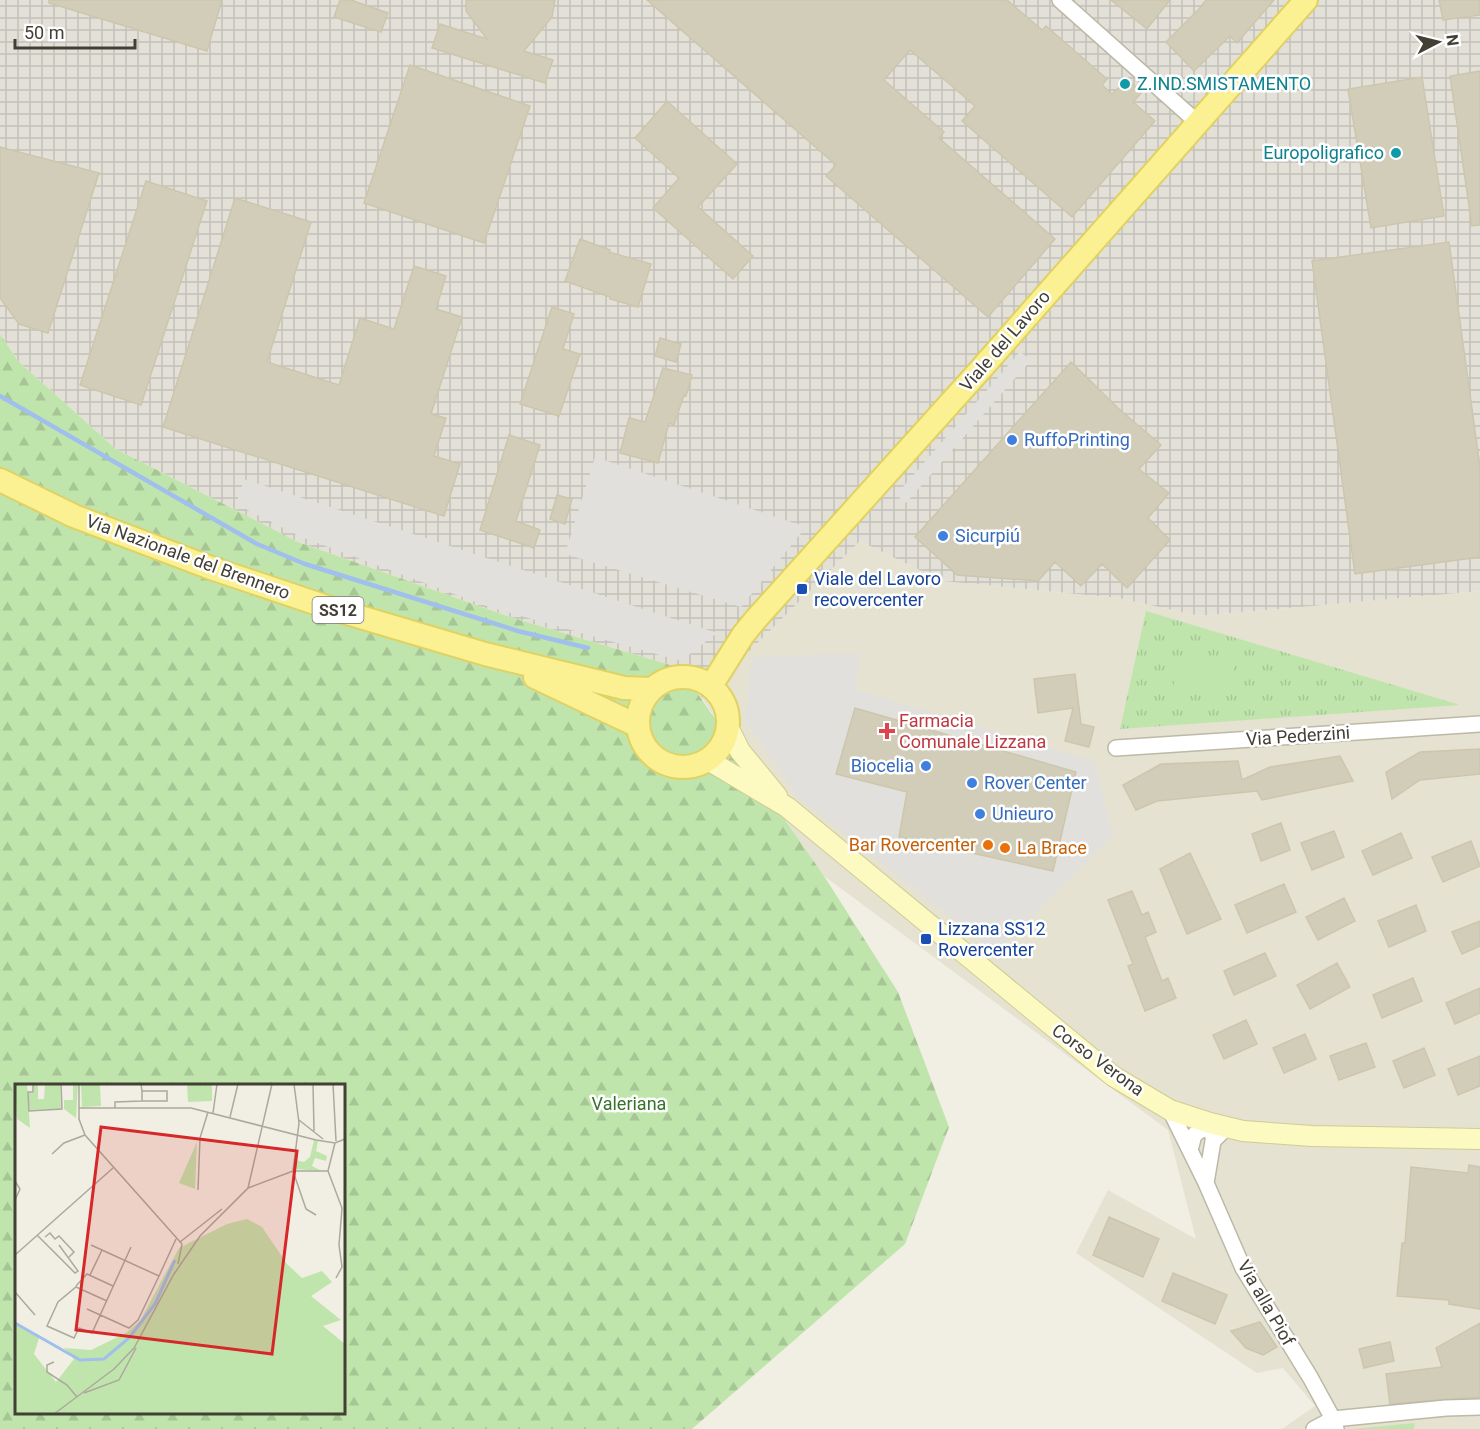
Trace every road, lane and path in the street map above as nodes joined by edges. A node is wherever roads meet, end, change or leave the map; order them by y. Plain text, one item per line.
1 (1060, 0) edge
2 (1306, 0) edge
3 (1197, 122) junction
4 (0, 480) edge
5 (485, 654) junction
6 (711, 686) junction
7 (651, 689) junction
8 (1480, 724) edge
9 (638, 726) junction
10 (728, 726) junction
11 (1116, 748) dead end
12 (708, 760) junction
13 (786, 807) junction
14 (1170, 1110) junction
15 (1216, 1131) junction
16 (1480, 1139) edge
17 (1190, 1150) junction
18 (1206, 1183) junction
19 (1480, 1407) edge
20 (1334, 1424) edge
21 (1314, 1429) edge

1 - 3 street
2 - 3 main road, Viale del Lavoro
3 - 6 main road, Viale del Lavoro
4 - 5 main road, Via Nazionale del Brennero / SS12
5 - 7 main road, Via Nazionale del Brennero / SS12
5 - 9 main road, Via Nazionale del Brennero / SS12
6 - 7 main road, SS12
6 - 10 main road
7 - 9 main road
8 - 11 street, Via Pederzini
9 - 12 main road
10 - 12 main road
10 - 13 main road
12 - 13 main road
13 - 14 main road, Corso Verona
14 - 15 main road, Corso Verona
14 - 17 street, Via alla Piof
15 - 16 main road, Corso Verona
15 - 17 street
15 - 18 street
17 - 18 street, Via alla Piof
18 - 20 street, Via alla Piof
19 - 20 street
20 - 21 street

